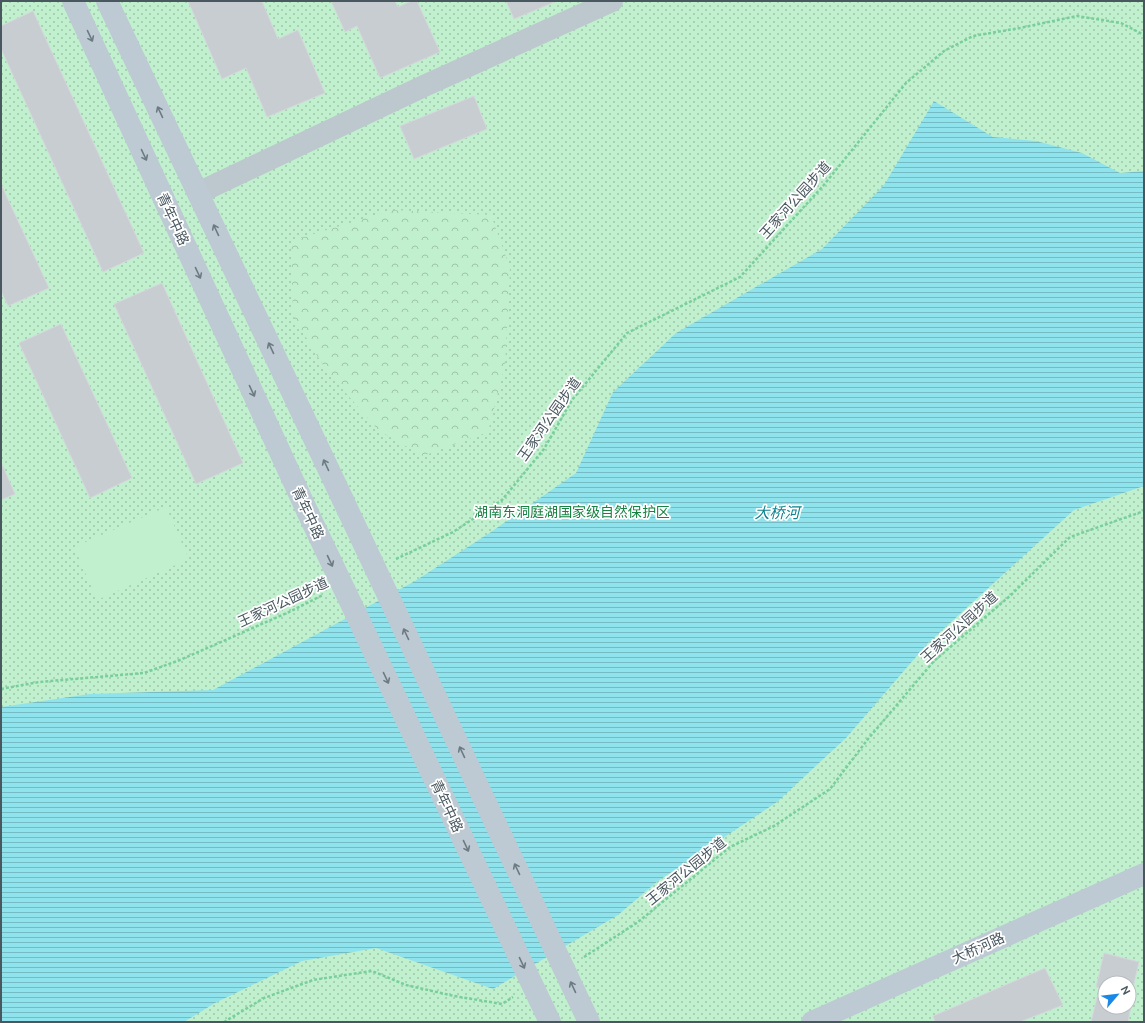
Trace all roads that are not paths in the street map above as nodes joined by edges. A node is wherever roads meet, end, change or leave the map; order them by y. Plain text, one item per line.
1 (74, 1) edge
2 (107, 1) edge
3 (612, 1) edge
4 (198, 193) junction
5 (1144, 874) edge
6 (550, 1022) edge
7 (590, 1022) edge
8 (812, 1022) edge

1 -> 6 main road, 青年中路, bridge
4 -> 2 main road
3 - 4 street
7 -> 4 main road, bridge
5 - 8 main road, 大桥河路

